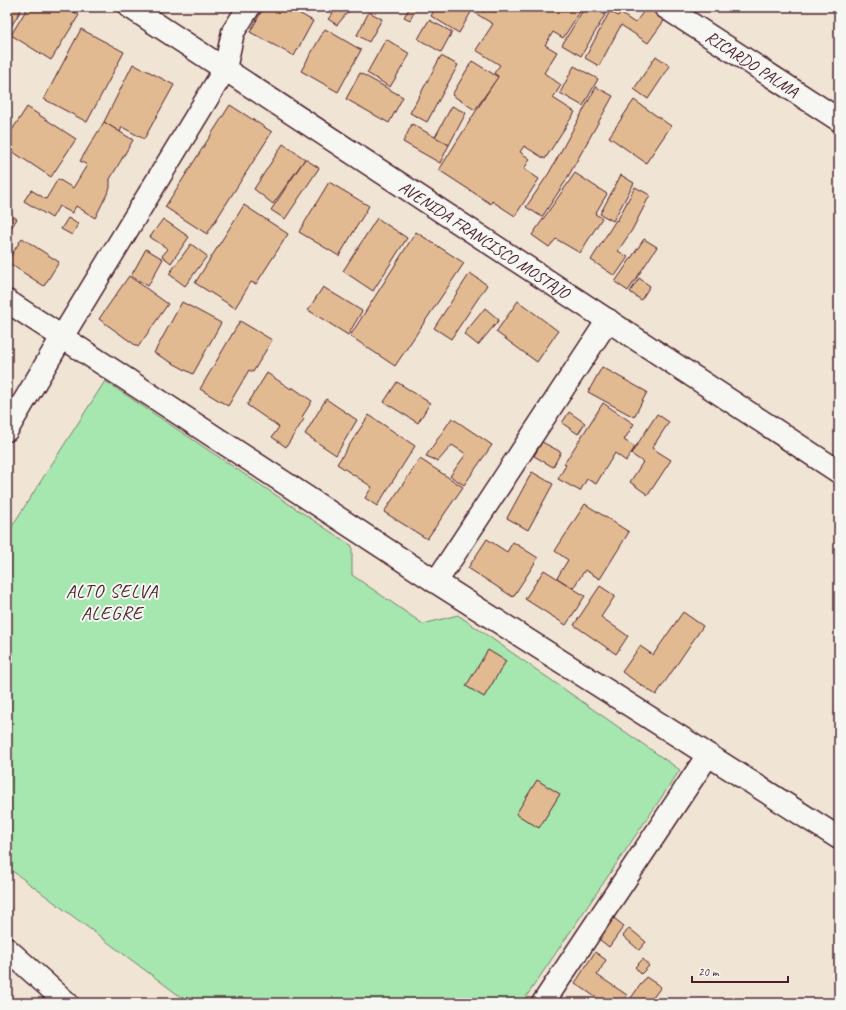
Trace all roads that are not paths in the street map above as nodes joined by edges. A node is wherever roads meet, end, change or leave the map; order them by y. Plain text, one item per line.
1 (130, 7) edge
2 (249, 7) edge
3 (665, 7) edge
4 (225, 70) junction
5 (839, 120) edge
6 (7, 301) edge
7 (608, 320) junction
8 (62, 338) junction
9 (7, 430) edge
10 (839, 472) edge
11 (436, 582) junction
12 (708, 755) junction
13 (839, 838) edge
14 (7, 949) edge
15 (546, 1002) edge
16 (67, 1003) edge

1 - 4 street, AVENIDA FRANCISCO MOSTAJO
2 - 4 street
3 - 5 street, RICARDO PALMA
4 - 7 street, AVENIDA FRANCISCO MOSTAJO
4 - 8 street
6 - 8 street
7 - 10 street, AVENIDA FRANCISCO MOSTAJO
7 - 11 street
8 - 9 street
8 - 11 street
11 - 12 street
12 - 13 street
12 - 15 street
14 - 16 street

